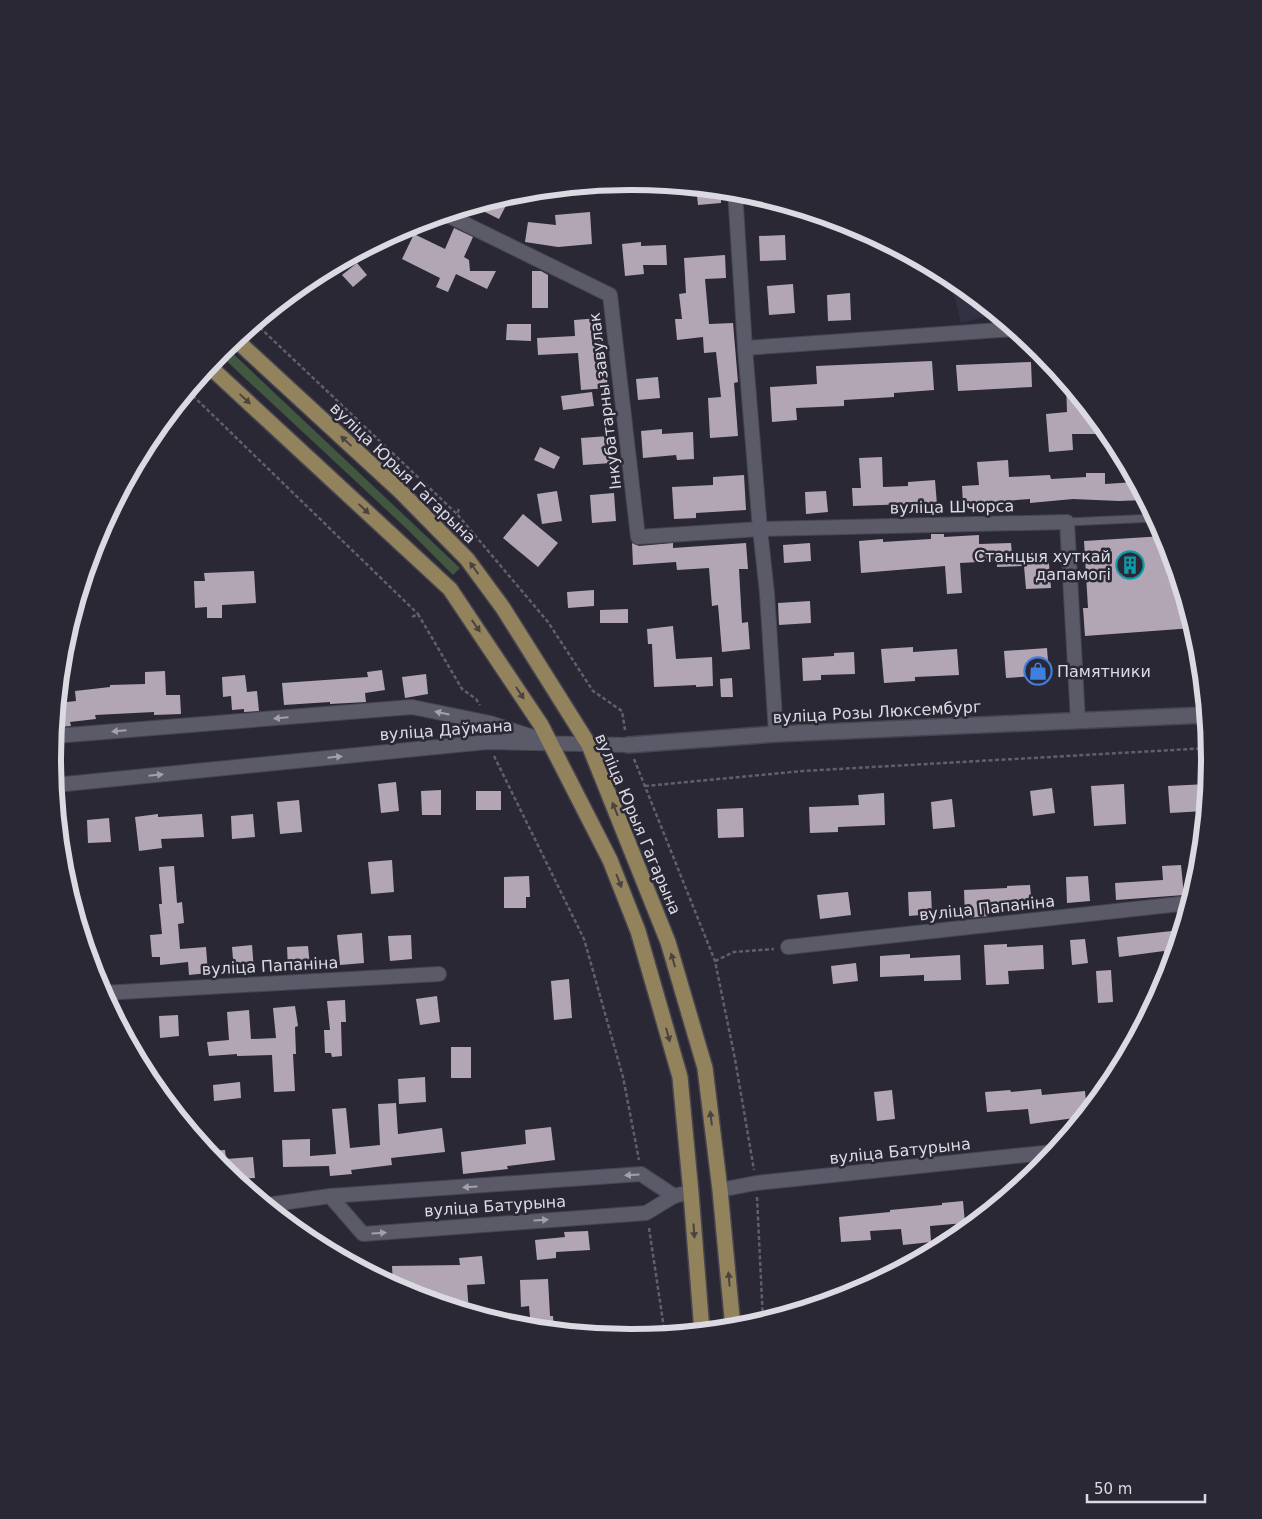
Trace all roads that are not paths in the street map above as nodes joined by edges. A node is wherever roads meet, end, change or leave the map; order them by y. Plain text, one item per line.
1 (736, 200) edge
2 (454, 218) edge
3 (1005, 330) edge
4 (240, 345) edge
5 (745, 348) junction
6 (215, 371) edge
7 (1147, 518) edge
8 (1067, 522) junction
9 (760, 529) junction
10 (638, 537) joint
11 (1199, 715) edge
12 (1078, 721) junction
13 (776, 734) junction
14 (62, 735) edge
15 (550, 743) junction
16 (589, 745) junction
17 (628, 745) joint
18 (62, 784) edge
19 (1182, 904) edge
20 (788, 947) road end
21 (439, 974) dead end
22 (112, 993) edge
23 (1042, 1153) edge
24 (720, 1190) junction
25 (691, 1193) junction
26 (330, 1196) junction
27 (674, 1196) junction
28 (274, 1204) edge
29 (732, 1320) edge
30 (701, 1324) edge

1 - 5 street
2 - 10 street, Інкубатарны завулак
3 - 5 street
16 -> 4 main road, вуліца Юрыя Гагарына
5 - 9 street
6 -> 15 main road
7 - 8 lane
8 - 9 street, вуліца Шчорса
8 - 12 street
9 - 10 street, вуліца Шчорса
9 - 13 street
11 - 12 street, вуліца Розы Люксембург
12 - 13 street, вуліца Розы Люксембург
13 - 17 street, вуліца Розы Люксембург
15 -> 14 street, вуліца Даўмана
15 - 16 street, вуліца Розы Люксембург
18 -> 15 street, вуліца Даўмана
15 -> 25 main road
16 - 17 street, вуліца Розы Люксембург
24 -> 16 main road, вуліца Юрыя Гагарына
19 - 20 street, вуліца Папаніна
21 - 22 street, вуліца Папаніна
23 - 24 street, вуліца Батурына
29 -> 24 main road, вуліца Юрыя Гагарына
25 - 27 street, вуліца Батурына
25 -> 30 main road
27 -> 26 street, вуліца Батурына
26 -> 27 street, вуліца Батурына
26 - 28 street, вуліца Батурына

